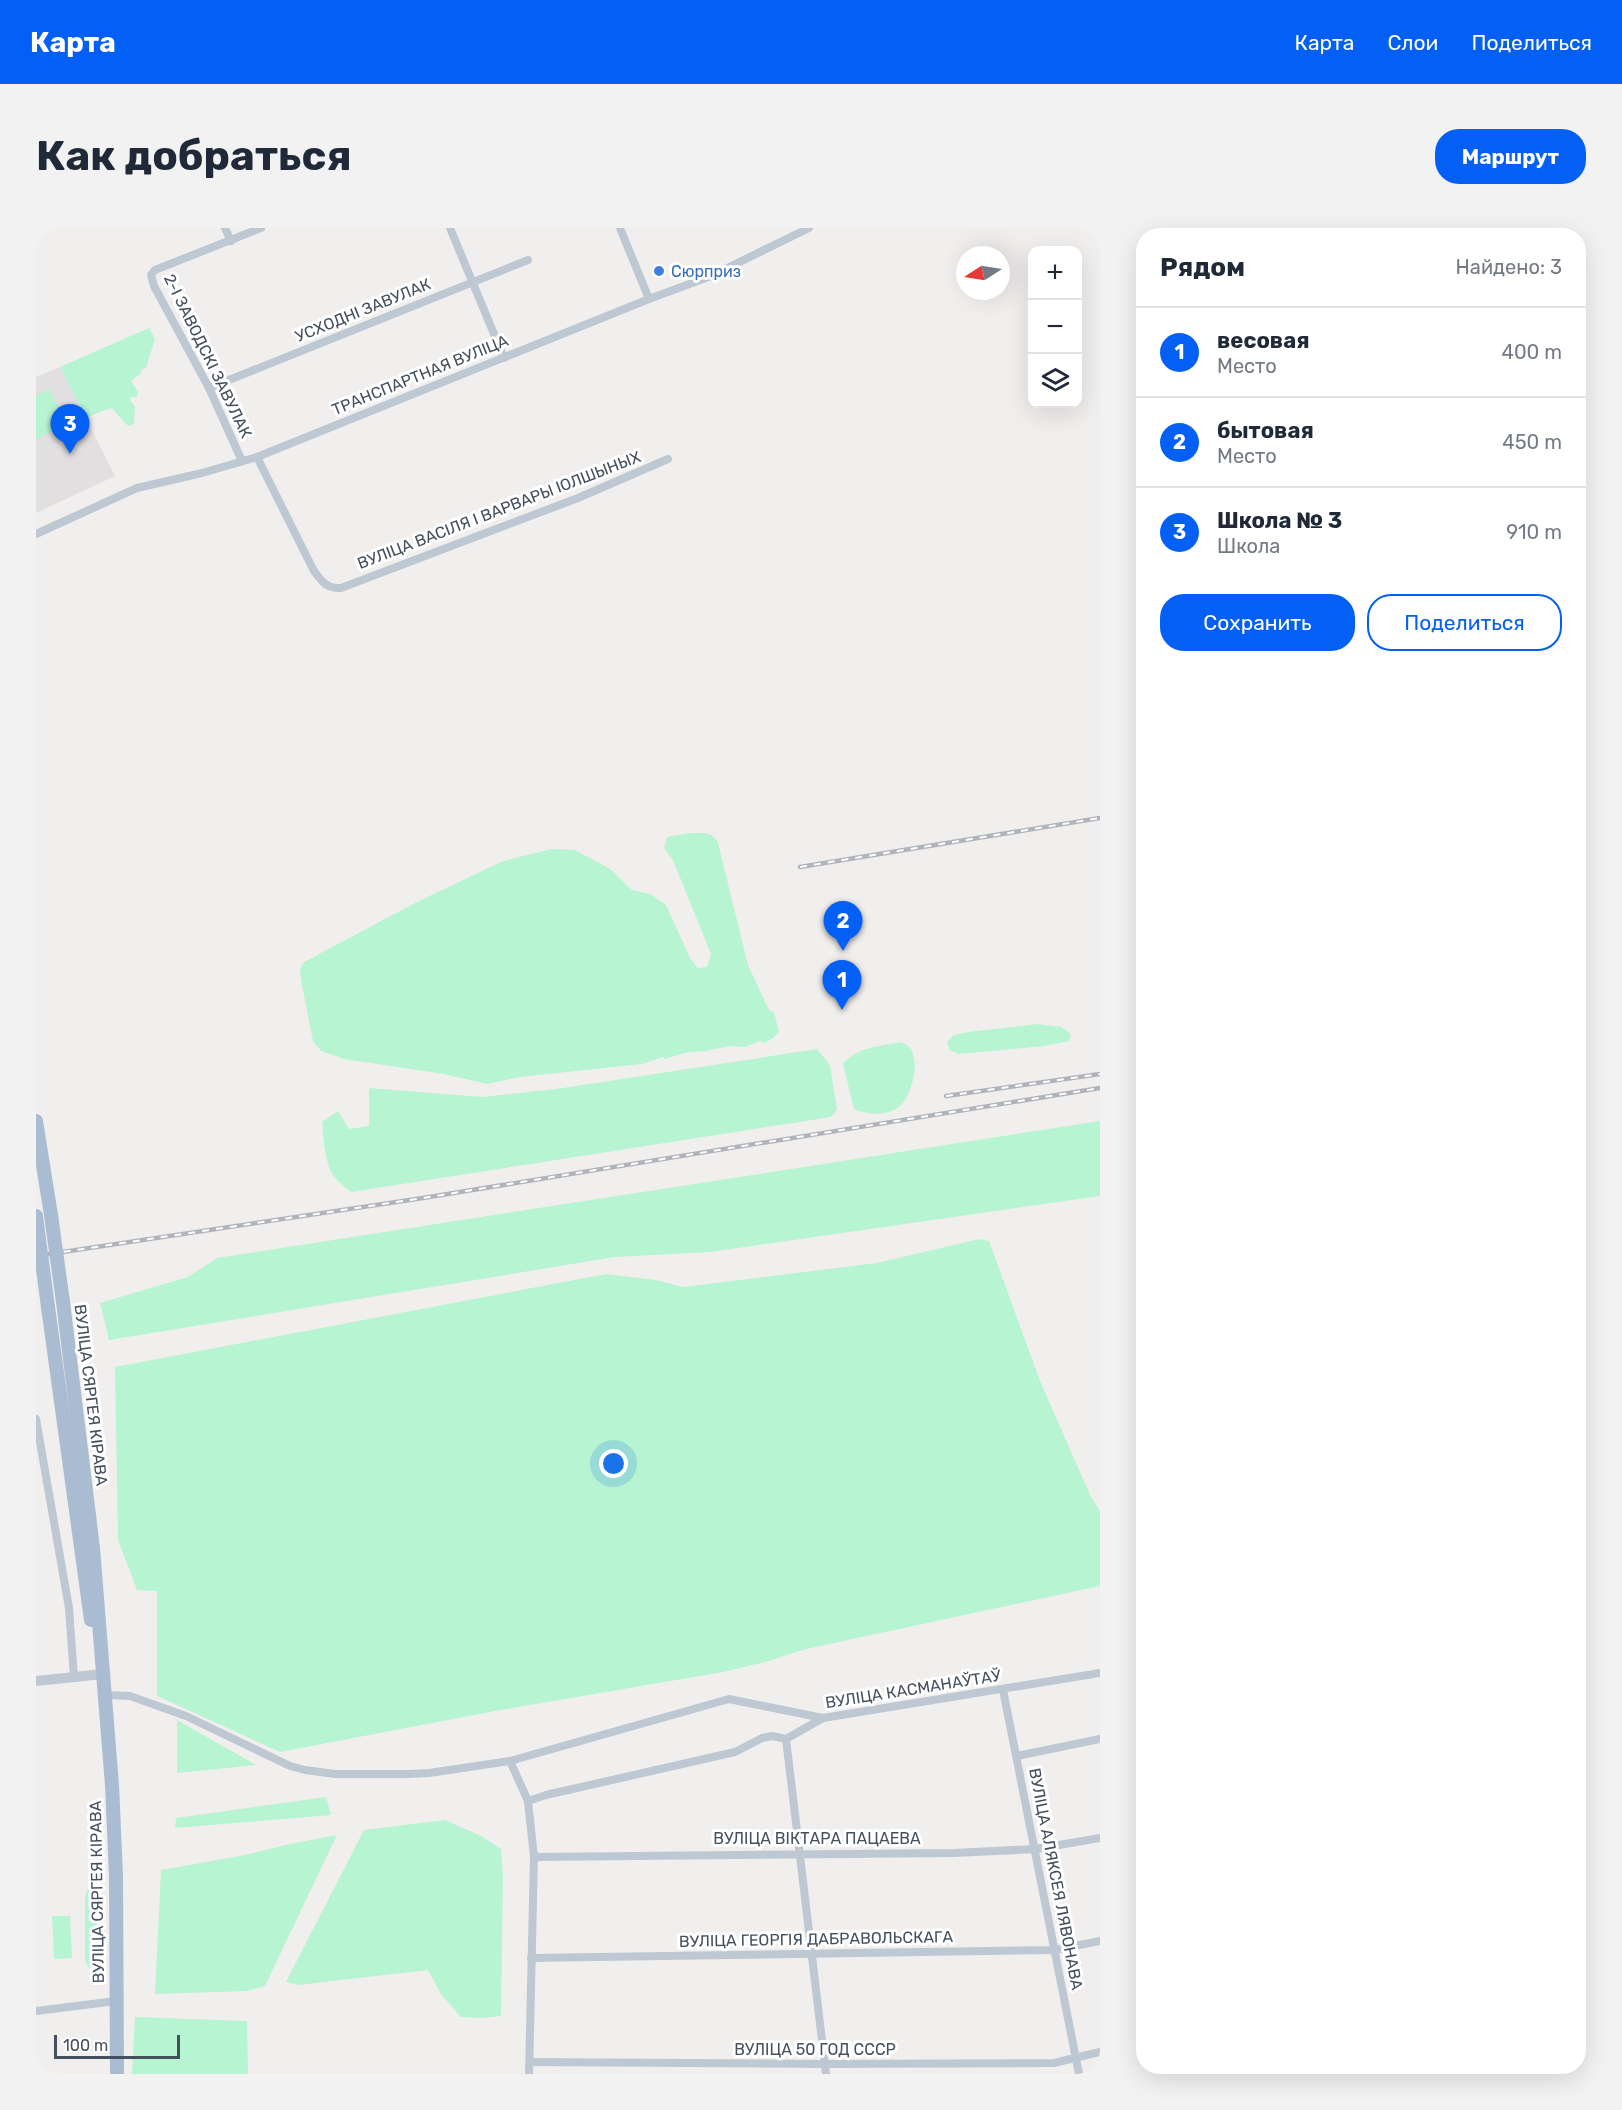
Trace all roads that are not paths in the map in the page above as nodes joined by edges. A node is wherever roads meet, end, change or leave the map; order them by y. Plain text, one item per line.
1 (225, 228) edge
2 (261, 228) edge
3 (450, 228) edge
4 (620, 228) edge
5 (809, 228) edge
6 (231, 241) junction
7 (528, 260) dead end
8 (472, 283) junction
9 (649, 299) junction
10 (504, 358) junction
11 (209, 388) junction
12 (257, 457) junction
13 (668, 459) dead end
14 (242, 461) junction
15 (36, 534) edge
16 (36, 1121) edge
17 (36, 1215) edge
18 (36, 1419) edge
19 (1100, 1673) edge
20 (103, 1674) junction
21 (74, 1678) junction
22 (36, 1681) edge
23 (1003, 1690) junction
24 (105, 1695) junction
25 (823, 1718) junction
26 (786, 1739) junction
27 (1100, 1739) edge
28 (1017, 1756) junction
29 (510, 1761) junction
30 (528, 1801) junction
31 (1100, 1838) edge
32 (1036, 1849) junction
33 (800, 1853) junction
34 (534, 1857) junction
35 (1100, 1941) edge
36 (1054, 1950) junction
37 (811, 1953) junction
38 (531, 1958) junction
39 (116, 2001) junction
40 (36, 2011) edge
41 (1100, 2052) edge
42 (1076, 2057) junction
43 (530, 2062) junction
44 (824, 2064) junction
45 (117, 2074) edge
46 (529, 2074) edge
47 (826, 2074) edge
48 (1079, 2074) edge

1 - 6 street
2 - 6 street, 2-І ЗАВОДСКІ ЗАВУЛАК
3 - 8 street
4 - 9 street
5 - 9 street, ТРАНСПАРТНАЯ ВУЛІЦА
6 - 11 street, 2-І ЗАВОДСКІ ЗАВУЛАК
7 - 8 street, УСХОДНІ ЗАВУЛАК
8 - 10 street
8 - 11 street, УСХОДНІ ЗАВУЛАК
9 - 10 street, ТРАНСПАРТНАЯ ВУЛІЦА
10 - 12 street, ТРАНСПАРТНАЯ ВУЛІЦА
11 - 14 street, 2-І ЗАВОДСКІ ЗАВУЛАК
12 - 13 street, ВУЛІЦА ВАСІЛЯ І ВАРВАРЫ ІОЛШЫНЫХ
12 - 14 street, ТРАНСПАРТНАЯ ВУЛІЦА
14 - 15 street, ТРАНСПАРТНАЯ ВУЛІЦА
16 - 20 main road, ВУЛІЦА СЯРГЕЯ КІРАВА, bridge
17 - 20 main road, ВУЛІЦА СЯРГЕЯ КІРАВА, bridge
18 - 21 street
19 - 23 street, ВУЛІЦА КАСМАНАЎТАЎ
20 - 21 street
20 - 24 main road, ВУЛІЦА СЯРГЕЯ КІРАВА
21 - 22 street
23 - 25 street, ВУЛІЦА КАСМАНАЎТАЎ
23 - 28 street, ВУЛІЦА АЛЯКСЕЯ ЛЯВОНАВА
24 - 29 street
24 - 39 main road, ВУЛІЦА СЯРГЕЯ КІРАВА
25 - 26 street, ВУЛІЦА КАСМАНАЎТАЎ
25 - 29 street
26 - 30 street, ВУЛІЦА КАСМАНАЎТАЎ
26 - 33 street
27 - 28 street
28 - 32 street, ВУЛІЦА АЛЯКСЕЯ ЛЯВОНАВА
29 - 30 street
30 - 34 street
31 - 32 street, ВУЛІЦА ВІКТАРА ПАЦАЕВА
32 - 33 street, ВУЛІЦА ВІКТАРА ПАЦАЕВА
32 - 36 street, ВУЛІЦА АЛЯКСЕЯ ЛЯВОНАВА
33 - 34 street, ВУЛІЦА ВІКТАРА ПАЦАЕВА
33 - 37 street
34 - 38 street
35 - 36 street, ВУЛІЦА ГЕОРГІЯ ДАБРАВОЛЬСКАГА
36 - 37 street, ВУЛІЦА ГЕОРГІЯ ДАБРАВОЛЬСКАГА
36 - 42 street, ВУЛІЦА АЛЯКСЕЯ ЛЯВОНАВА
37 - 38 street, ВУЛІЦА ГЕОРГІЯ ДАБРАВОЛЬСКАГА
37 - 44 street
38 - 43 street
39 - 40 street
39 - 45 main road, ВУЛІЦА СЯРГЕЯ КІРАВА
41 - 42 street, ВУЛІЦА 50 ГОД СССР
42 - 44 street, ВУЛІЦА 50 ГОД СССР
42 - 48 street, ВУЛІЦА АЛЯКСЕЯ ЛЯВОНАВА
43 - 44 street, ВУЛІЦА 50 ГОД СССР
43 - 46 street
44 - 47 street

